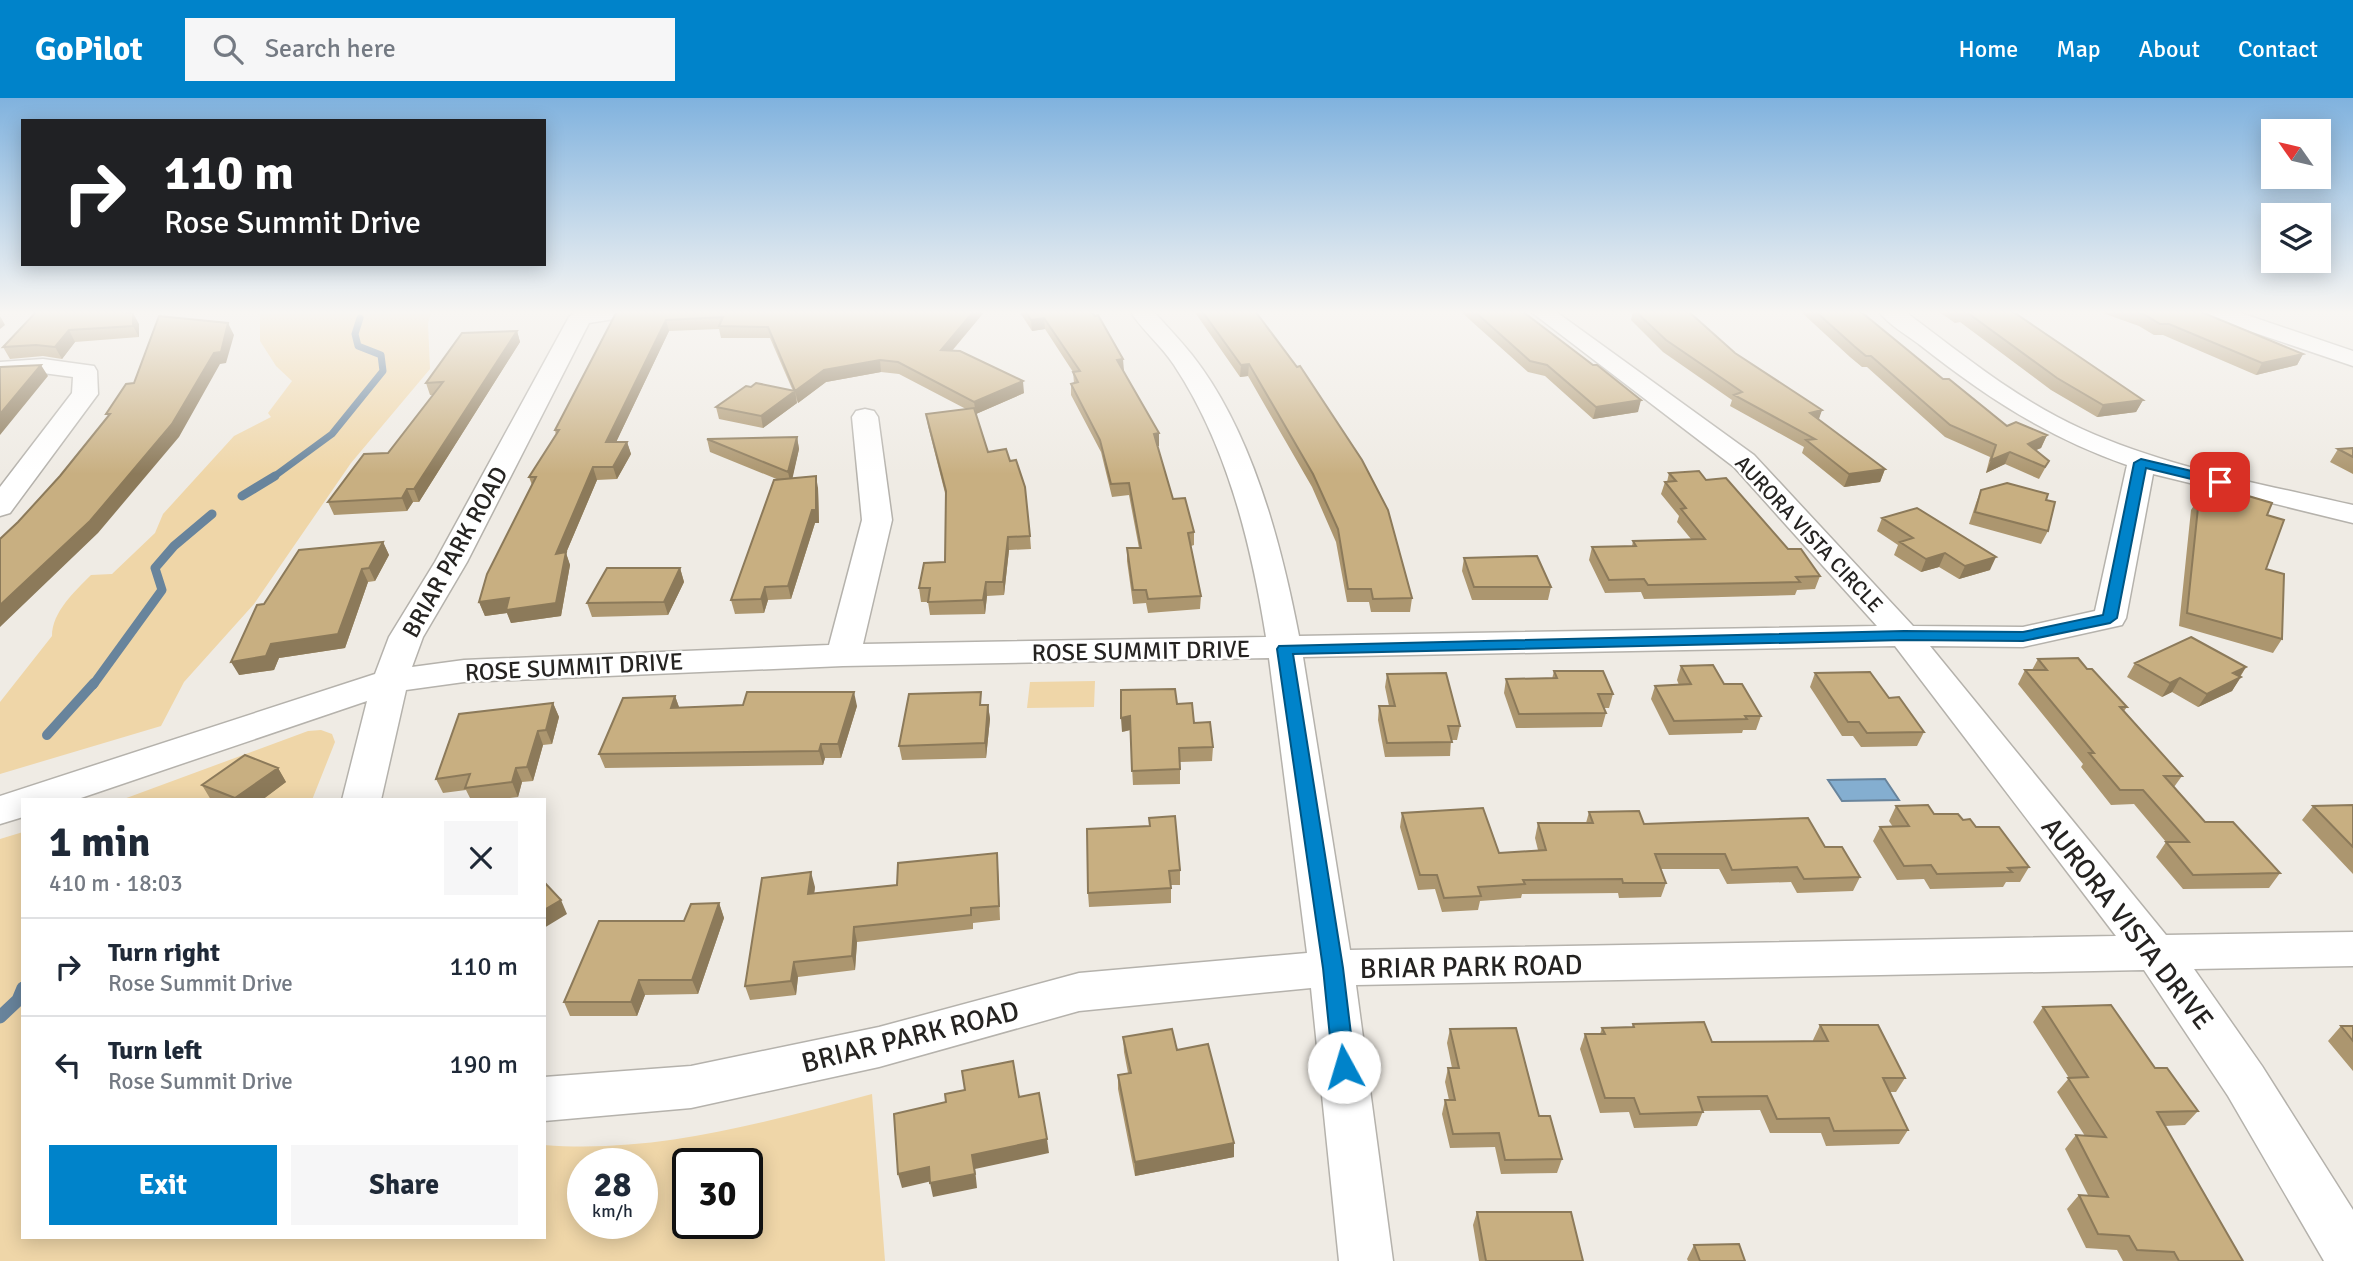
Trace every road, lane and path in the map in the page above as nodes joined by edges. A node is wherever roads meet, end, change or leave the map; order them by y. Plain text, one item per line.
1 (555, 365) edge
2 (1184, 365) edge
3 (1614, 365) edge
4 (1964, 365) edge
5 (0, 369) edge
6 (865, 417) dead end
7 (2141, 463) junction
8 (0, 507) edge
9 (2353, 514) edge
10 (1904, 636) junction
11 (1285, 649) junction
12 (843, 656) junction
13 (390, 681) junction
14 (38, 798) edge
15 (361, 798) edge
16 (21, 804) edge
17 (0, 810) edge
18 (2353, 949) edge
19 (2158, 954) junction
20 (1333, 968) junction
21 (546, 1099) edge
22 (1366, 1261) edge
23 (2352, 1261) edge

1 - 13 street, BRIAR PARK ROAD
2 - 11 street
3 - 10 street, AURORA VISTA CIRCLE
4 - 7 street
5 - 8 street
6 - 12 street
7 - 9 street
7 - 10 street, ROSE SUMMIT DRIVE
10 - 11 street, ROSE SUMMIT DRIVE
10 - 19 street, AURORA VISTA DRIVE
11 - 12 street, ROSE SUMMIT DRIVE
11 - 20 street
12 - 13 street, ROSE SUMMIT DRIVE
13 - 14 street, ROSE SUMMIT DRIVE
13 - 15 street, BRIAR PARK ROAD
16 - 17 street
18 - 19 street, BRIAR PARK ROAD
19 - 20 street, BRIAR PARK ROAD
19 - 23 street, AURORA VISTA DRIVE
20 - 21 street, BRIAR PARK ROAD
20 - 22 street

